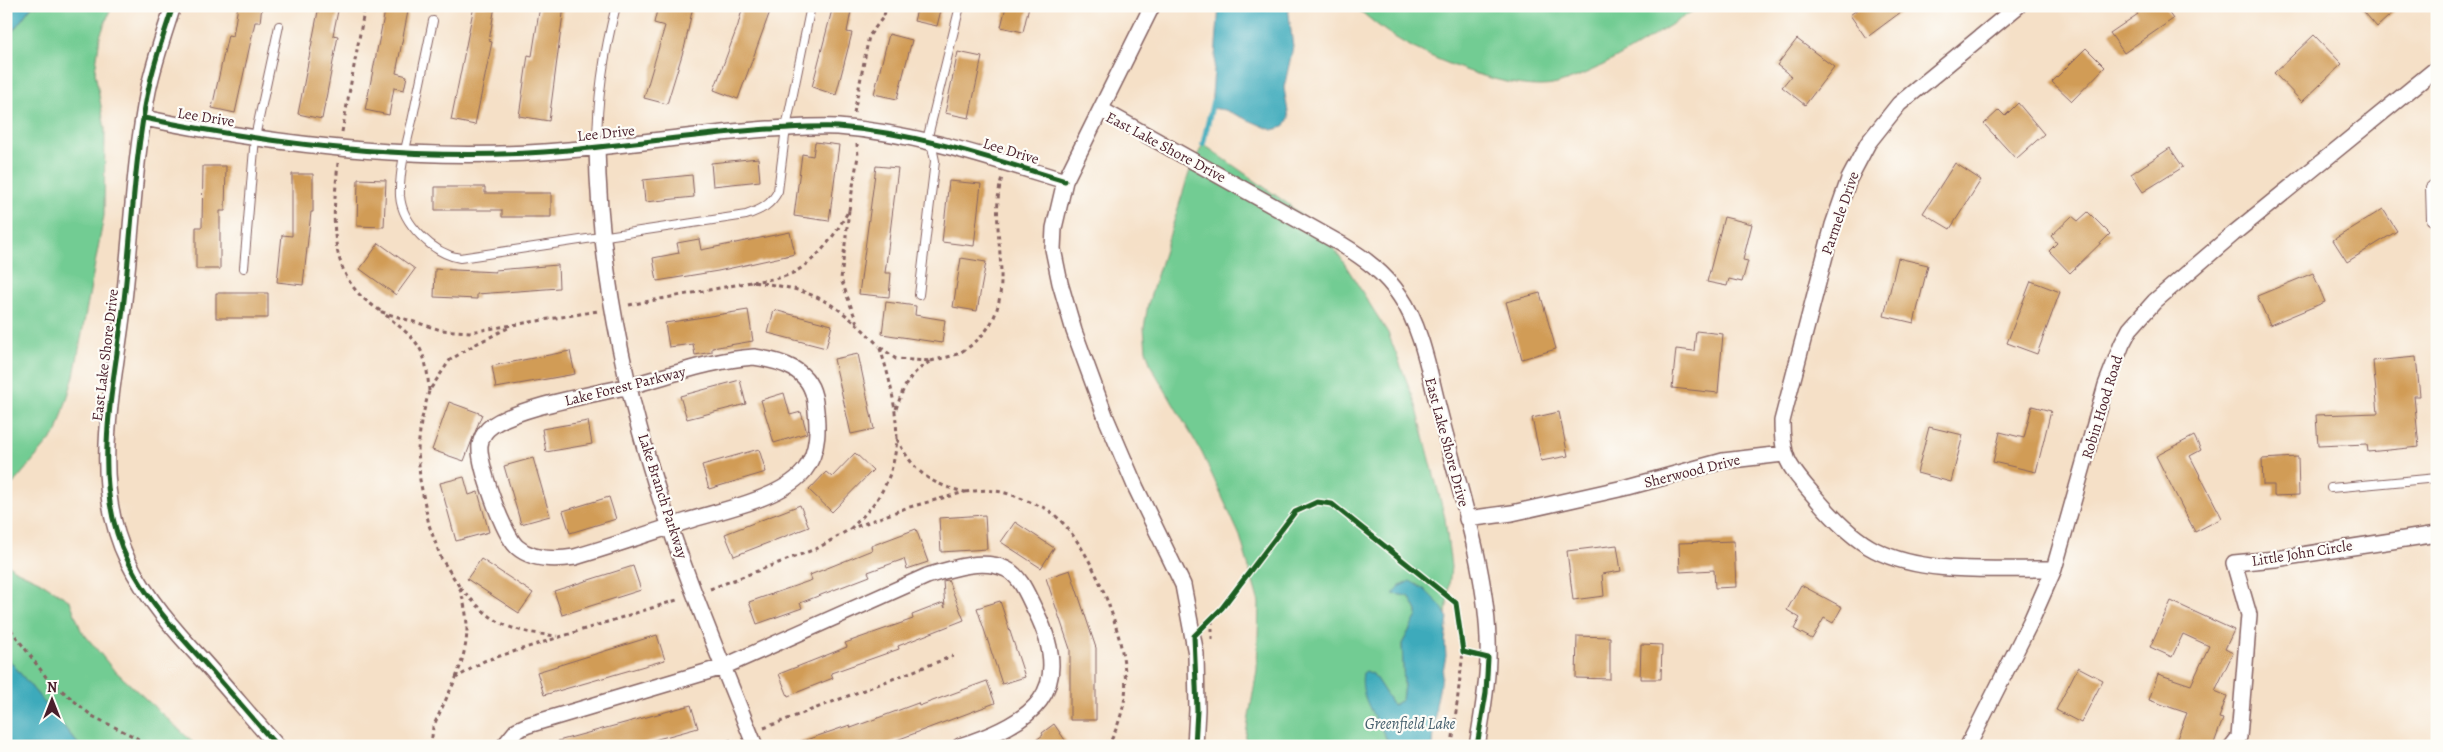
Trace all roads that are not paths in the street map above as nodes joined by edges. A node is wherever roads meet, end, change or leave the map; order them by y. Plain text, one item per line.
1 (173, 6) edge
2 (616, 6) edge
3 (811, 6) edge
4 (960, 6) edge
5 (1152, 6) edge
6 (2018, 6) edge
7 (433, 21) dead end
8 (279, 26) dead end
9 (2437, 68) edge
10 (1102, 110) junction
11 (144, 118) junction
12 (786, 128) junction
13 (255, 137) junction
14 (927, 140) junction
15 (596, 147) junction
16 (405, 152) junction
17 (2437, 181) edge
18 (1065, 182) junction
19 (2437, 224) edge
20 (601, 238) junction
21 (244, 268) dead end
22 (919, 295) dead end
23 (629, 386) junction
24 (1783, 454) junction
25 (2437, 478) edge
26 (2331, 488) dead end
27 (1467, 520) junction
28 (671, 527) junction
29 (2437, 534) edge
30 (2054, 569) junction
31 (724, 667) junction
32 (752, 740) edge
33 (277, 746) edge
34 (504, 746) edge
35 (960, 746) edge
36 (1195, 746) edge
37 (1477, 746) edge
38 (1968, 746) edge
39 (2232, 746) edge

1 - 11 street, East Lake Shore Drive
2 - 15 lane
3 - 12 lane
4 - 14 lane
5 - 10 street
6 - 24 street, Parmele Drive
7 - 16 lane
8 - 13 lane
9 - 30 street, Robin Hood Road
10 - 18 street, East Lake Shore Drive
10 - 27 street, East Lake Shore Drive
11 - 13 street, Lee Drive
11 - 33 street, East Lake Shore Drive
12 - 14 street, Lee Drive
12 - 15 street, Lee Drive
12 - 20 lane
13 - 16 street, Lee Drive
13 - 21 lane
14 - 18 street, Lee Drive
14 - 22 lane
15 - 16 street, Lee Drive
15 - 20 street
16 - 20 lane
17 - 19 lane
18 - 36 street, East Lake Shore Drive
20 - 23 street, Lake Branch Parkway
23 - 28 street, Lake Branch Parkway
23 - 28 street, Lake Forest Parkway
23 - 28 street, Lake Forest Parkway
24 - 27 street, Sherwood Drive
24 - 30 street
25 - 26 lane
27 - 37 street, East Lake Shore Drive
28 - 31 street, Lake Branch Parkway
29 - 39 street, Little John Circle
30 - 38 street, Robin Hood Road
31 - 32 street, Lake Branch Parkway
31 - 34 street
31 - 35 street

